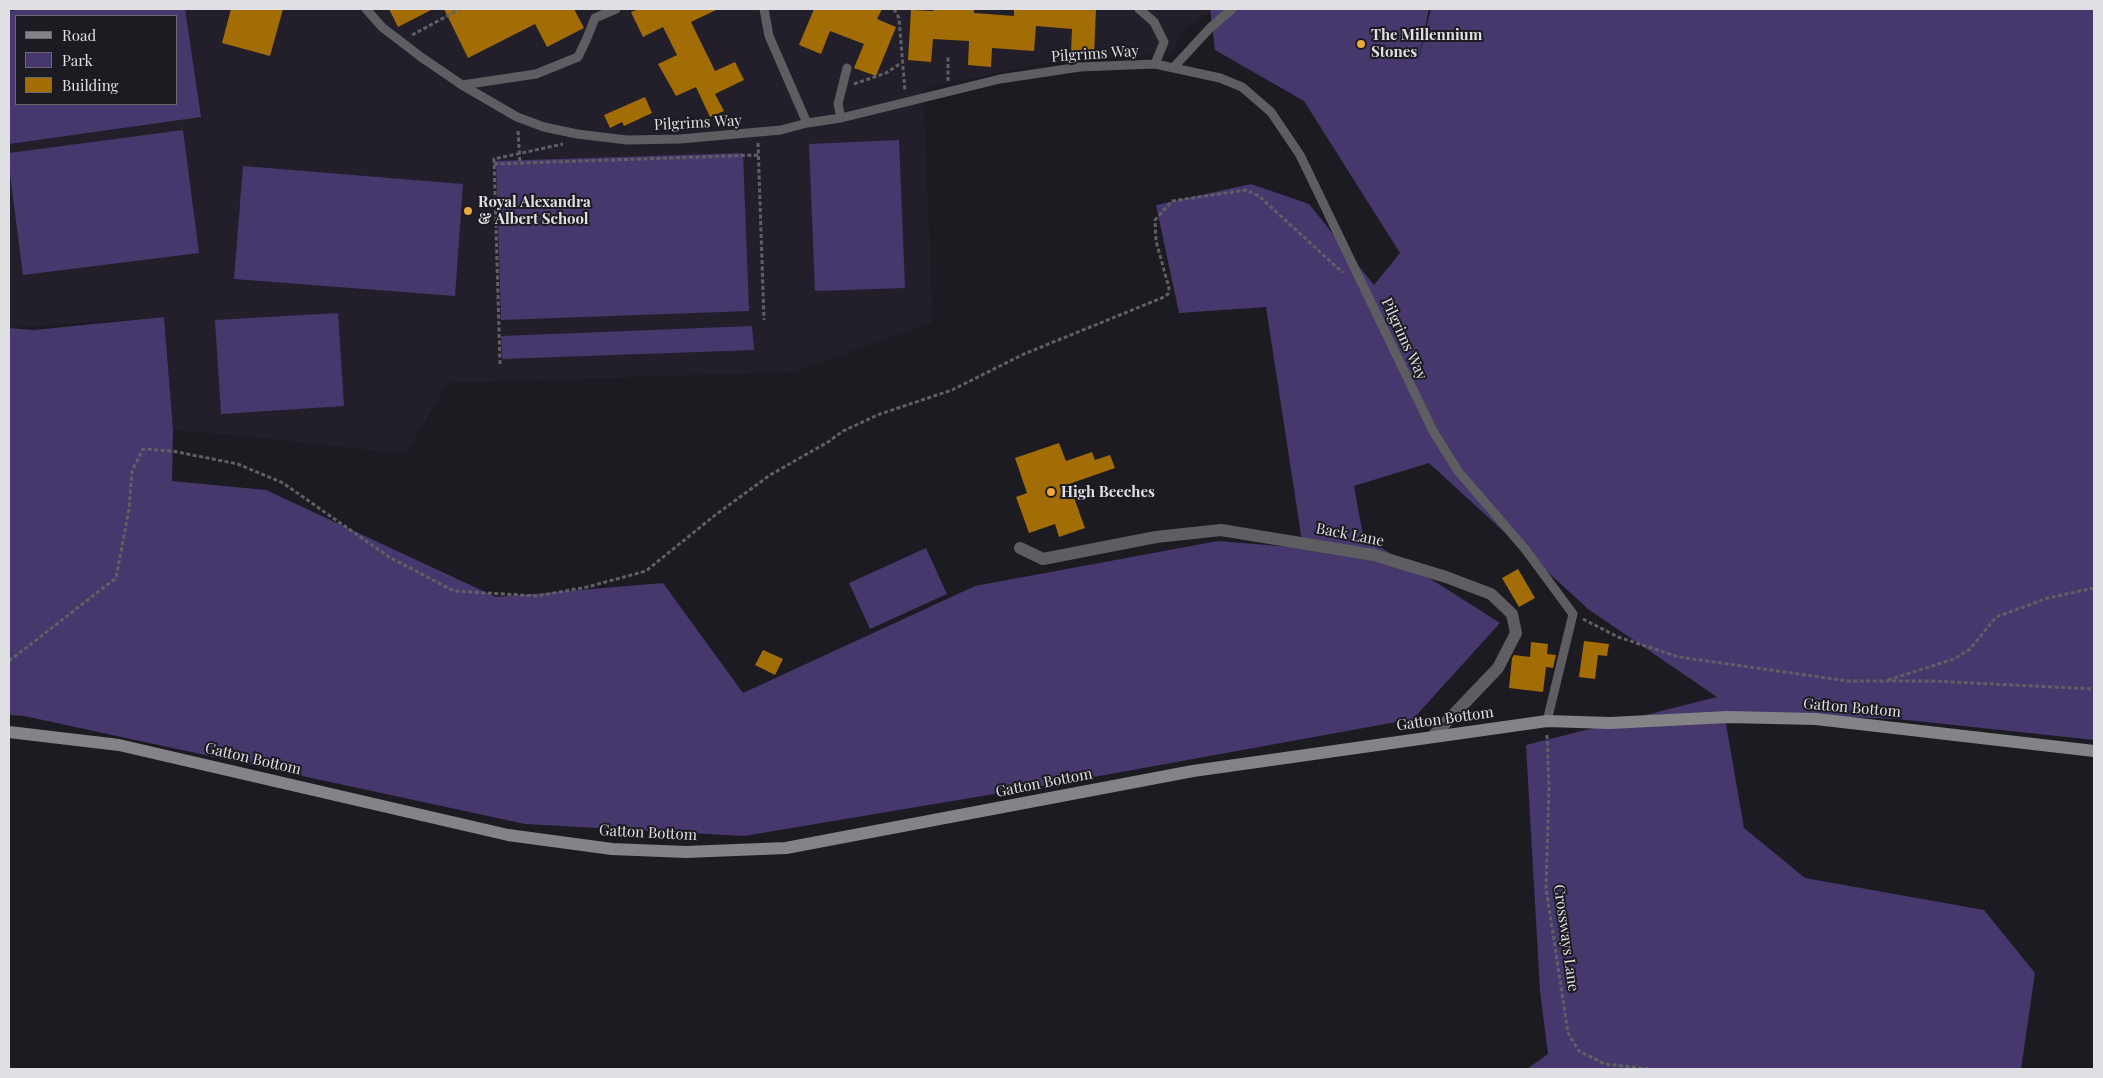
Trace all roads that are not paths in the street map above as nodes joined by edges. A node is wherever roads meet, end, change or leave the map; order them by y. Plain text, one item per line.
1 (366, 9) edge
2 (616, 9) edge
3 (764, 9) edge
4 (1139, 9) edge
5 (1232, 9) edge
6 (1155, 64) junction
7 (847, 68) dead end
8 (1173, 68) junction
9 (462, 85) junction
10 (841, 118) junction
11 (807, 123) junction
12 (1020, 548) dead end
13 (1547, 721) junction
14 (9, 732) edge
15 (1432, 737) junction
16 (2094, 751) edge

1 - 9 lane, Pilgrims Way
2 - 9 lane
3 - 11 lane
4 - 6 lane
5 - 8 lane
6 - 8 lane, Pilgrims Way
6 - 10 lane, Pilgrims Way
7 - 10 lane
8 - 13 lane, Pilgrims Way
9 - 11 lane, Pilgrims Way
10 - 11 lane, Pilgrims Way
12 - 15 street, Back Lane
13 - 15 street, Gatton Bottom
13 - 16 street, Gatton Bottom
14 - 15 street, Gatton Bottom

